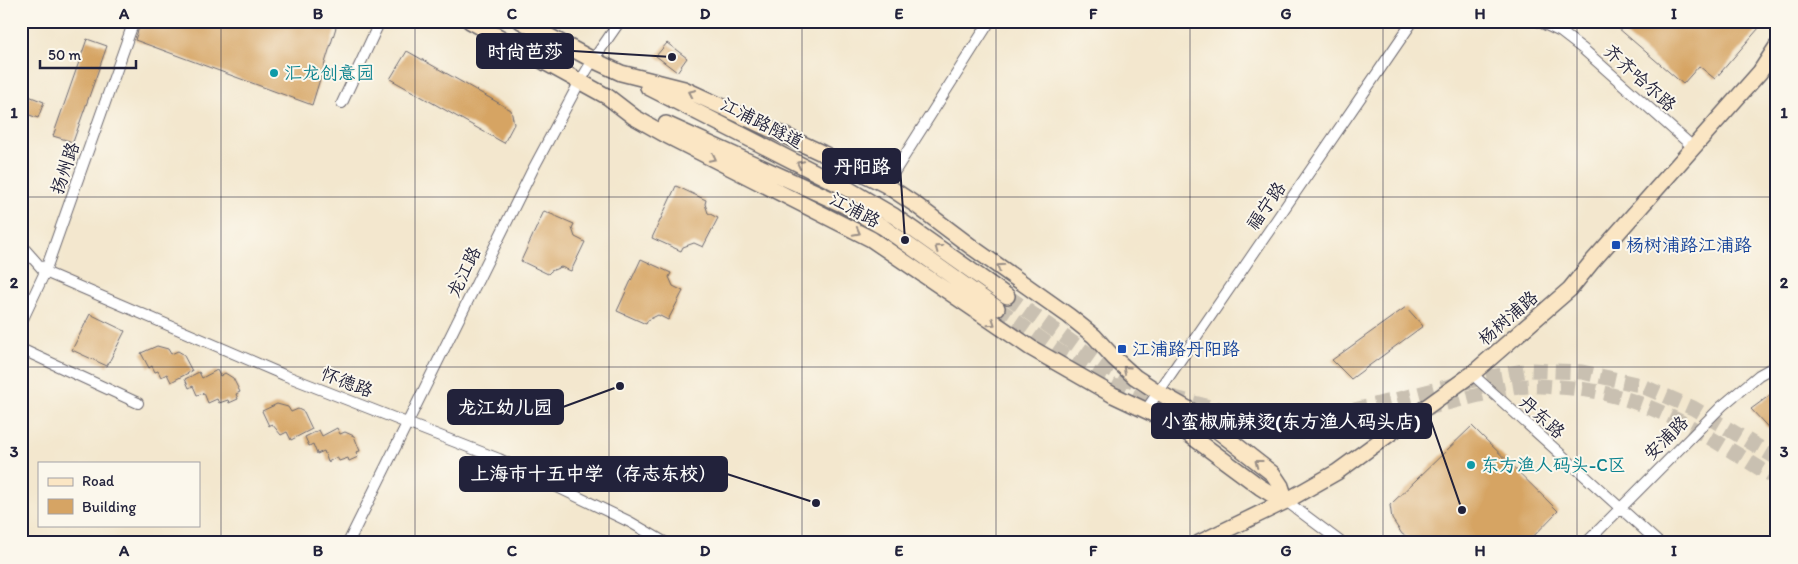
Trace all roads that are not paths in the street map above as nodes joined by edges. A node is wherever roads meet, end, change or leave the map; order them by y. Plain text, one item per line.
1 (134, 21) edge
2 (380, 21) edge
3 (470, 21) edge
4 (521, 21) edge
5 (620, 21) edge
6 (990, 21) edge
7 (1413, 21) edge
8 (1538, 21) edge
9 (1777, 46) edge
10 (593, 60) junction
11 (621, 73) junction
12 (579, 83) junction
13 (608, 97) junction
14 (342, 103) dead end
15 (1692, 147) junction
16 (886, 186) junction
17 (21, 245) edge
18 (45, 272) junction
19 (1007, 296) tunnel mouth
20 (997, 308) tunnel mouth
21 (21, 323) edge
22 (21, 349) edge
23 (1777, 365) edge
24 (1472, 374) junction
25 (1158, 392) junction
26 (138, 403) dead end
27 (1146, 410) junction
28 (408, 423) junction
29 (1286, 501) junction
30 (1619, 508) junction
31 (348, 543) edge
32 (666, 543) edge
33 (1199, 543) edge
34 (1342, 543) edge
35 (1586, 543) edge
36 (1659, 543) edge

1 - 18 street, 扬州路
2 - 14 street
3 - 12 main road, 江浦路
4 - 10 main road, 江浦路
5 - 10 street, 龙江路
6 - 16 street
7 - 25 street, 福宁路
8 - 15 street, 齐齐哈尔路
9 - 15 main road, 杨树浦路
10 - 11 main road, 江浦路
10 - 12 street, 龙江路
16 -> 11 main road, 江浦路
19 -> 11 main road, 江浦路隧道
12 - 13 main road, 江浦路
12 - 28 street, 龙江路
13 - 20 main road
13 -> 27 main road, 江浦路
15 - 24 main road, 杨树浦路
25 -> 16 main road, 江浦路
17 - 18 street, 怀德路
18 - 21 street, 扬州路
18 - 28 street, 怀德路
22 - 26 street
23 - 30 street, 安浦路
24 - 29 main road, 杨树浦路
24 - 30 street, 丹东路
25 - 27 street, 福宁路
29 -> 25 main road, 江浦路
27 - 29 main road, 江浦路
28 - 31 street, 龙江路
28 - 32 street, 怀德路
29 - 33 main road, 杨树浦路
29 - 34 street, 江浦路
30 - 35 street, 安浦路
30 - 36 street, 丹东路

